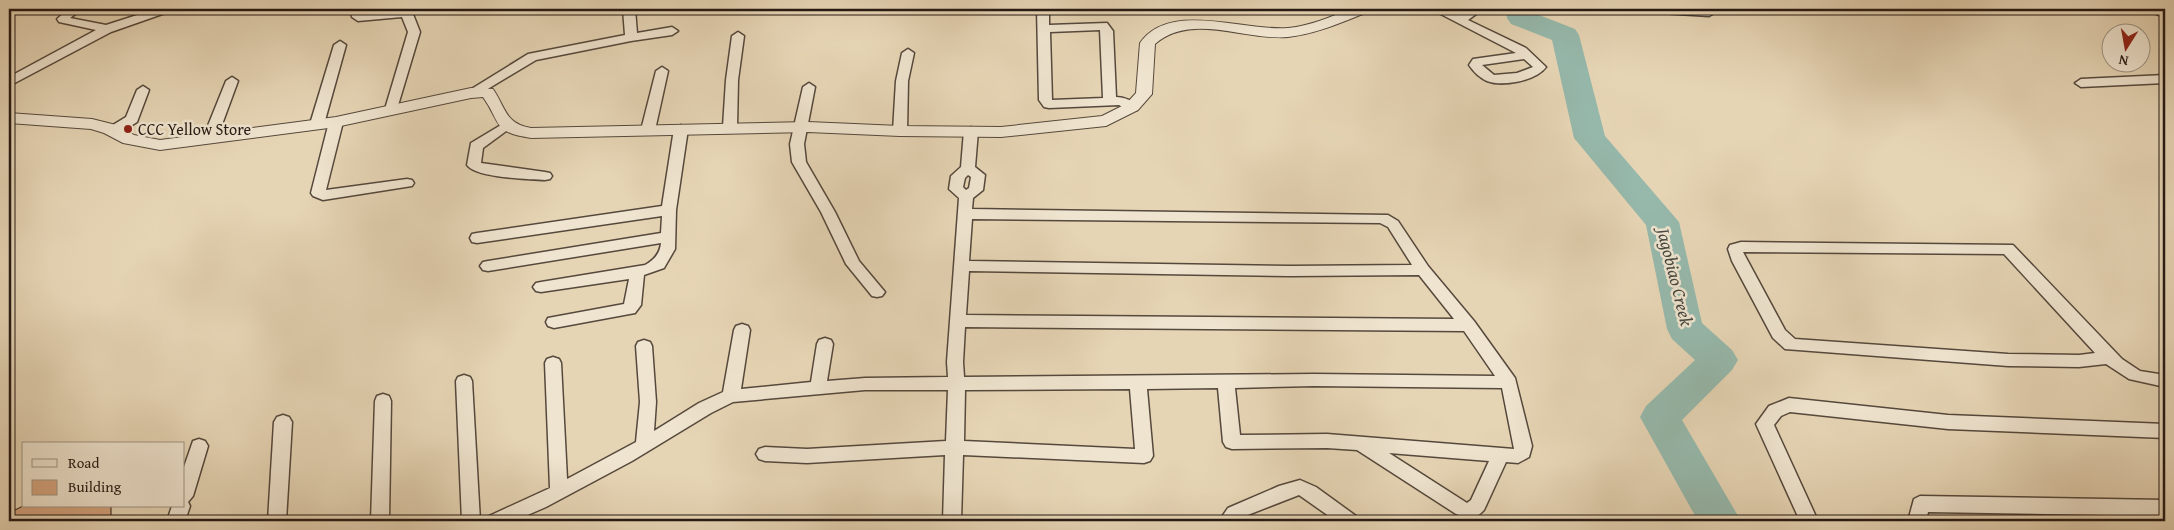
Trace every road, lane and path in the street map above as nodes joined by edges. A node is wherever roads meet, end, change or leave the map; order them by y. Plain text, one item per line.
1 (76, 9) edge
2 (168, 9) edge
3 (356, 9) edge
4 (629, 9) edge
5 (1043, 9) edge
6 (1363, 9) edge
7 (1438, 9) edge
8 (1477, 9) edge
9 (1660, 9) edge
10 (1715, 9) edge
11 (2155, 9) edge
12 (406, 11) edge
13 (2165, 14) edge
14 (1460, 20) junction
15 (107, 29) junction
16 (1044, 29) junction
17 (672, 31) dead end
18 (738, 36) dead end
19 (630, 37) junction
20 (340, 45) dead end
21 (908, 53) dead end
22 (1528, 55) dead end
23 (662, 71) dead end
24 (2165, 79) edge
25 (232, 81) dead end
26 (9, 82) edge
27 (2081, 83) dead end
28 (809, 86) dead end
29 (143, 90) dead end
30 (470, 93) junction
31 (1110, 101) junction
32 (1132, 107) junction
33 (391, 109) junction
34 (9, 118) edge
35 (336, 122) junction
36 (317, 124) junction
37 (506, 126) junction
38 (730, 127) junction
39 (800, 127) junction
40 (681, 129) junction
41 (648, 130) junction
42 (113, 131) junction
43 (900, 131) junction
44 (971, 131) junction
45 (210, 138) junction
46 (544, 176) dead end
47 (407, 183) dead end
48 (669, 210) junction
49 (965, 214) junction
50 (667, 237) junction
51 (478, 238) dead end
52 (488, 266) dead end
53 (961, 266) junction
54 (1423, 270) junction
55 (637, 272) junction
56 (541, 287) dead end
57 (877, 292) dead end
58 (959, 321) junction
59 (554, 322) dead end
60 (1468, 325) junction
61 (742, 330) dead end
62 (825, 344) dead end
63 (644, 346) dead end
64 (2109, 358) junction
65 (553, 363) dead end
66 (464, 381) dead end
67 (2165, 381) edge
68 (1226, 382) junction
69 (1509, 382) junction
70 (958, 383) junction
71 (1138, 383) junction
72 (818, 388) junction
73 (732, 396) junction
74 (383, 401) dead end
75 (283, 422) dead end
76 (2165, 431) edge
77 (1360, 443) junction
78 (644, 444) junction
79 (199, 446) dead end
80 (954, 448) junction
81 (765, 454) dead end
82 (1500, 455) junction
83 (560, 490) junction
84 (185, 493) edge
85 (180, 508) edge
86 (2165, 508) edge
87 (176, 521) edge
88 (277, 521) edge
89 (380, 521) edge
90 (471, 521) edge
91 (495, 521) edge
92 (952, 521) edge
93 (1228, 521) edge
94 (1350, 521) edge
95 (1809, 521) edge
96 (1917, 521) edge

1 - 15 street
2 - 15 street
3 - 12 street
4 - 19 street
5 - 16 street
6 - 32 street
7 - 14 street
8 - 14 street
9 - 10 street
11 - 13 street
12 - 33 street
14 - 22 street
15 - 26 street
16 - 31 street
16 - 31 street
17 - 19 street
18 - 38 street
19 - 30 street
20 - 36 street
21 - 43 street
23 - 41 street
24 - 27 street
25 - 45 street
28 - 39 street
29 - 42 street
30 - 33 street
30 - 37 street
31 - 32 street
32 - 44 street
33 - 35 street
34 - 42 street
35 - 36 street
35 - 47 street
36 - 45 street
37 - 41 street
37 - 46 street
38 - 39 street
38 - 40 street
39 - 43 street
39 - 57 street
40 - 41 street
40 - 48 street
42 - 45 street
43 - 44 street
44 - 49 street
48 - 50 street
48 - 51 street
49 - 53 street
49 - 54 street
50 - 52 street
50 - 55 street
53 - 54 street
53 - 58 street
54 - 60 street
55 - 56 street
55 - 59 street
58 - 60 street
58 - 70 street
60 - 69 street
61 - 73 street
62 - 72 street
63 - 78 street
64 - 64 street
64 - 67 street
65 - 83 street
66 - 90 street
68 - 69 street
68 - 71 street
68 - 77 street
69 - 82 street
70 - 71 street
70 - 72 street
70 - 80 street
71 - 80 street
72 - 73 street
73 - 78 street
74 - 89 street
75 - 88 street
76 - 95 street
77 - 82 street
77 - 82 street
78 - 83 street
79 - 84 street
80 - 81 street
80 - 92 street
83 - 91 street
85 - 87 street
86 - 96 street
93 - 94 street

